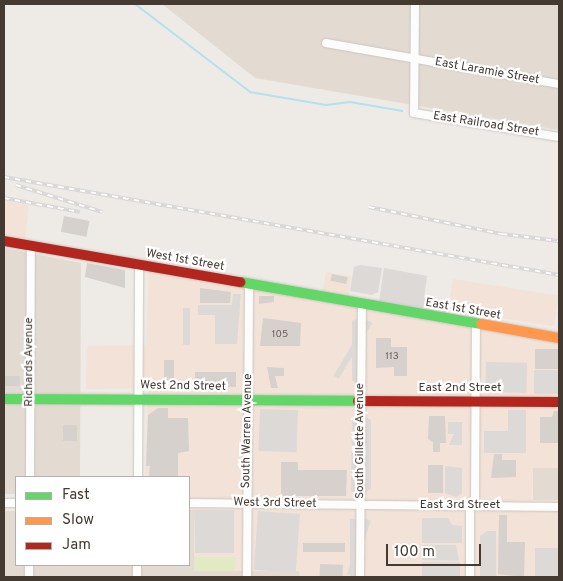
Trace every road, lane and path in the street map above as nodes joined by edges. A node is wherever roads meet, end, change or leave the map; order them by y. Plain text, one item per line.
1 (415, 4) edge
2 (326, 43) dead end
3 (414, 59) junction
4 (559, 84) edge
5 (559, 137) edge
6 (4, 241) edge
7 (30, 247) junction
8 (139, 266) junction
9 (248, 285) junction
10 (362, 305) junction
11 (476, 325) junction
12 (559, 338) edge
13 (4, 399) edge
14 (30, 399) junction
15 (138, 399) junction
16 (248, 400) junction
17 (362, 400) junction
18 (476, 401) junction
19 (559, 402) edge
20 (30, 476) edge
21 (138, 476) edge
22 (190, 503) edge
23 (247, 503) junction
24 (361, 505) junction
25 (472, 506) junction
26 (559, 507) edge
27 (247, 577) edge
28 (360, 577) edge
29 (470, 577) edge

1 - 3 street
2 - 3 street, East Laramie Street
3 - 4 street, East Laramie Street
3 - 5 street, East Railroad Street
6 - 7 street, West 1st Street
7 - 8 street, West 1st Street
7 - 14 street, Richards Avenue
8 - 9 street, West 1st Street
8 - 15 street
9 - 10 street, West 1st Street
9 - 16 street, South Warren Avenue
10 - 11 street, East 1st Street
10 - 17 street, South Gillette Avenue
11 - 12 street, East 1st Street
11 - 18 street
13 - 14 street, West 2nd Street
14 - 15 street, West 2nd Street
14 - 20 street, Richards Avenue
15 - 16 street, West 2nd Street
15 - 21 street
16 - 17 street, West 2nd Street
16 - 23 street, South Warren Avenue
17 - 18 street, East 2nd Street
17 - 24 street, South Gillette Avenue
18 - 19 street, East 2nd Street
18 - 25 street
22 - 23 street, West 3rd Street
23 - 24 street, West 3rd Street
23 - 27 street, South Warren Avenue
24 - 25 street, East 3rd Street
24 - 28 street, South Gillette Avenue
25 - 26 street, East 3rd Street
25 - 29 street

